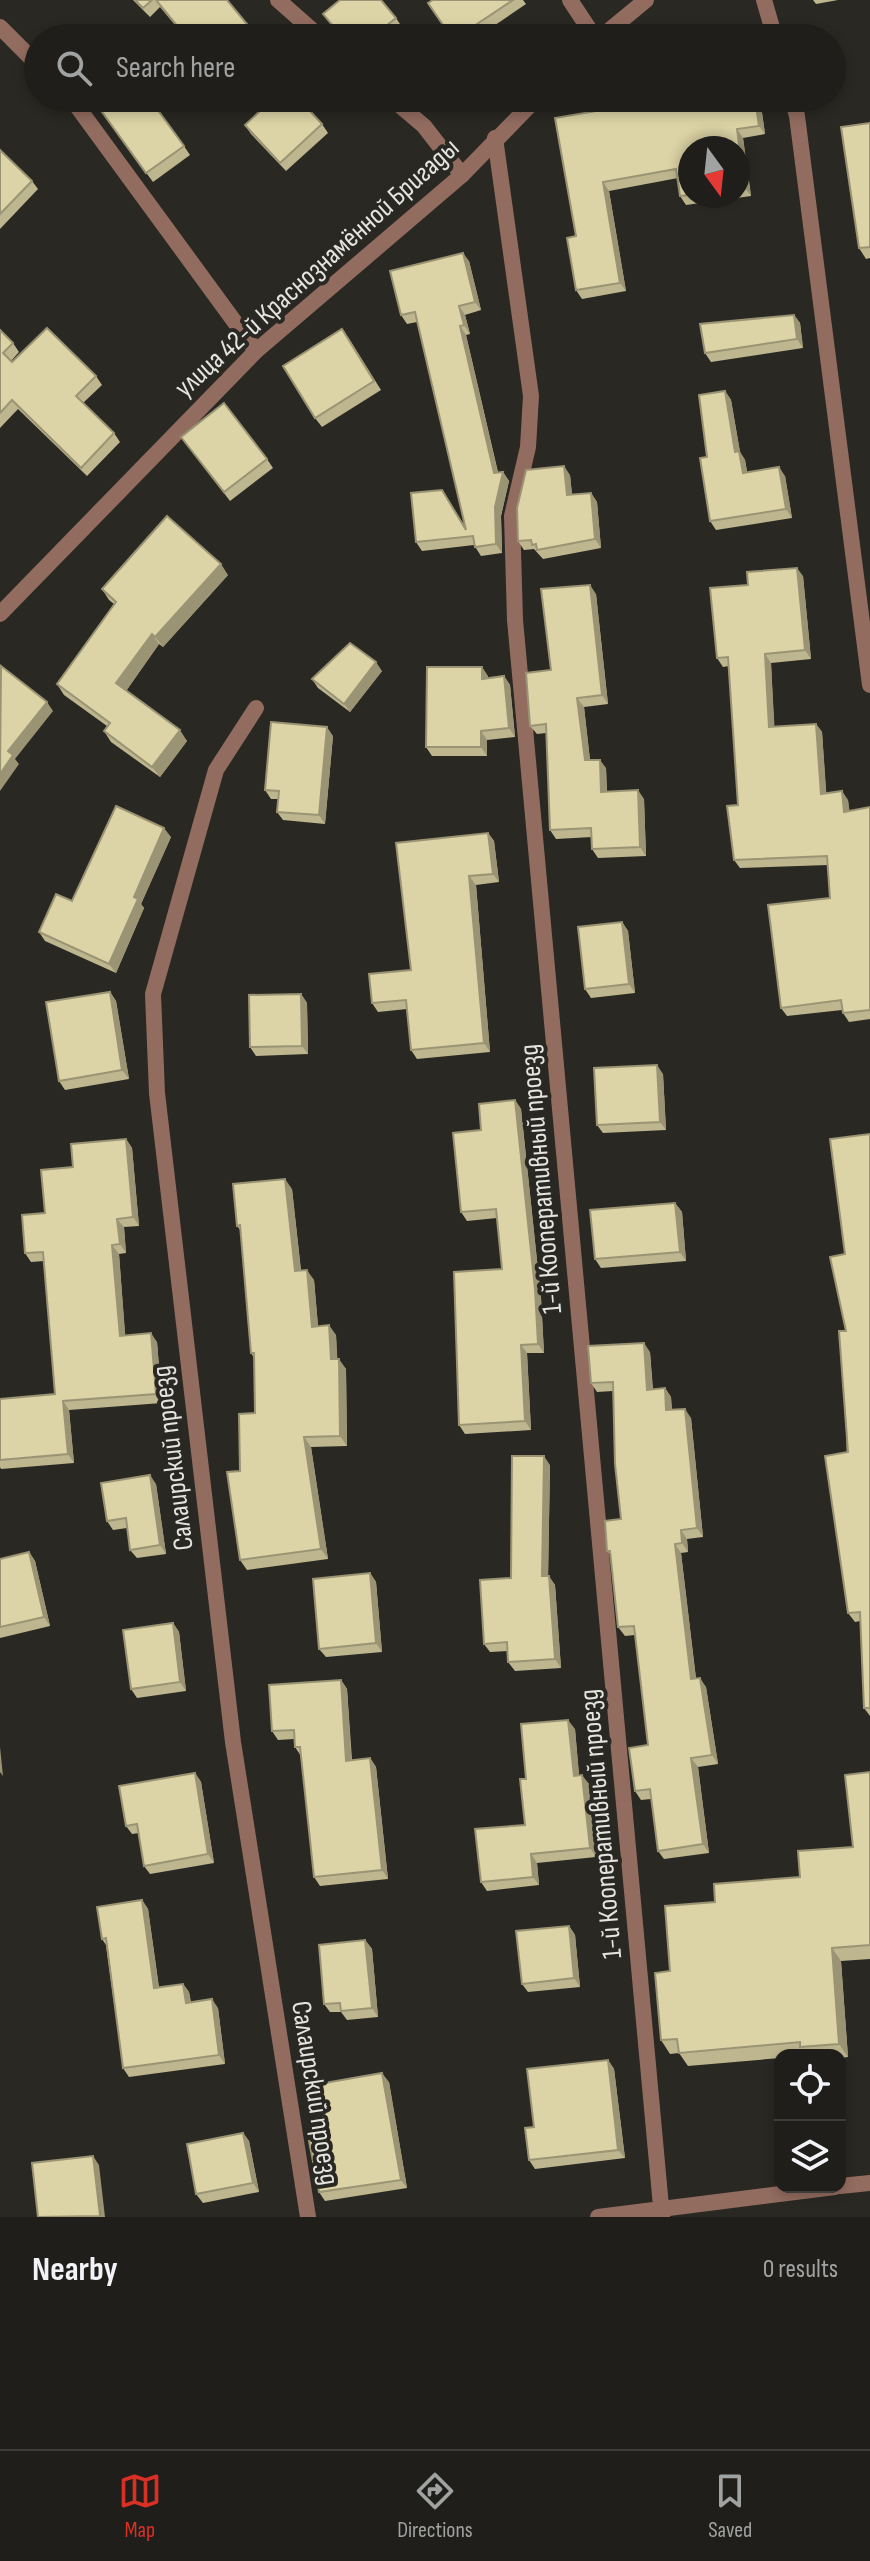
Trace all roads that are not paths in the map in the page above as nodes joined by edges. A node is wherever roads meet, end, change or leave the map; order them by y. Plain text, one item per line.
1 (278, 0) edge
2 (570, 0) edge
3 (646, 0) edge
4 (764, 0) edge
5 (305, 24) edge
6 (587, 24) edge
7 (615, 24) edge
8 (771, 24) edge
9 (0, 27) edge
10 (24, 51) edge
11 (81, 112) edge
12 (408, 112) edge
13 (522, 112) edge
14 (796, 112) edge
15 (495, 138) junction
16 (462, 175) junction
17 (256, 351) junction
18 (1, 611) edge
19 (870, 685) edge
20 (256, 708) dead end
21 (870, 2183) edge
22 (846, 2186) edge
23 (797, 2193) edge
24 (662, 2213) edge
25 (308, 2217) edge
26 (598, 2217) edge

1 - 5 street
2 - 6 street
3 - 7 street
4 - 8 street
9 - 10 street
11 - 17 street
12 - 16 street
13 - 15 street, улица 42-й Краснознамённой Бригады
14 - 19 street
15 - 16 street, улица 42-й Краснознамённой Бригады
15 - 24 street, 1-й Кооперативный проезд
16 - 17 street, улица 42-й Краснознамённой Бригады
17 - 18 street, улица 42-й Краснознамённой Бригады
20 - 25 street, Салаирский проезд
21 - 22 street
23 - 24 street
24 - 26 street

